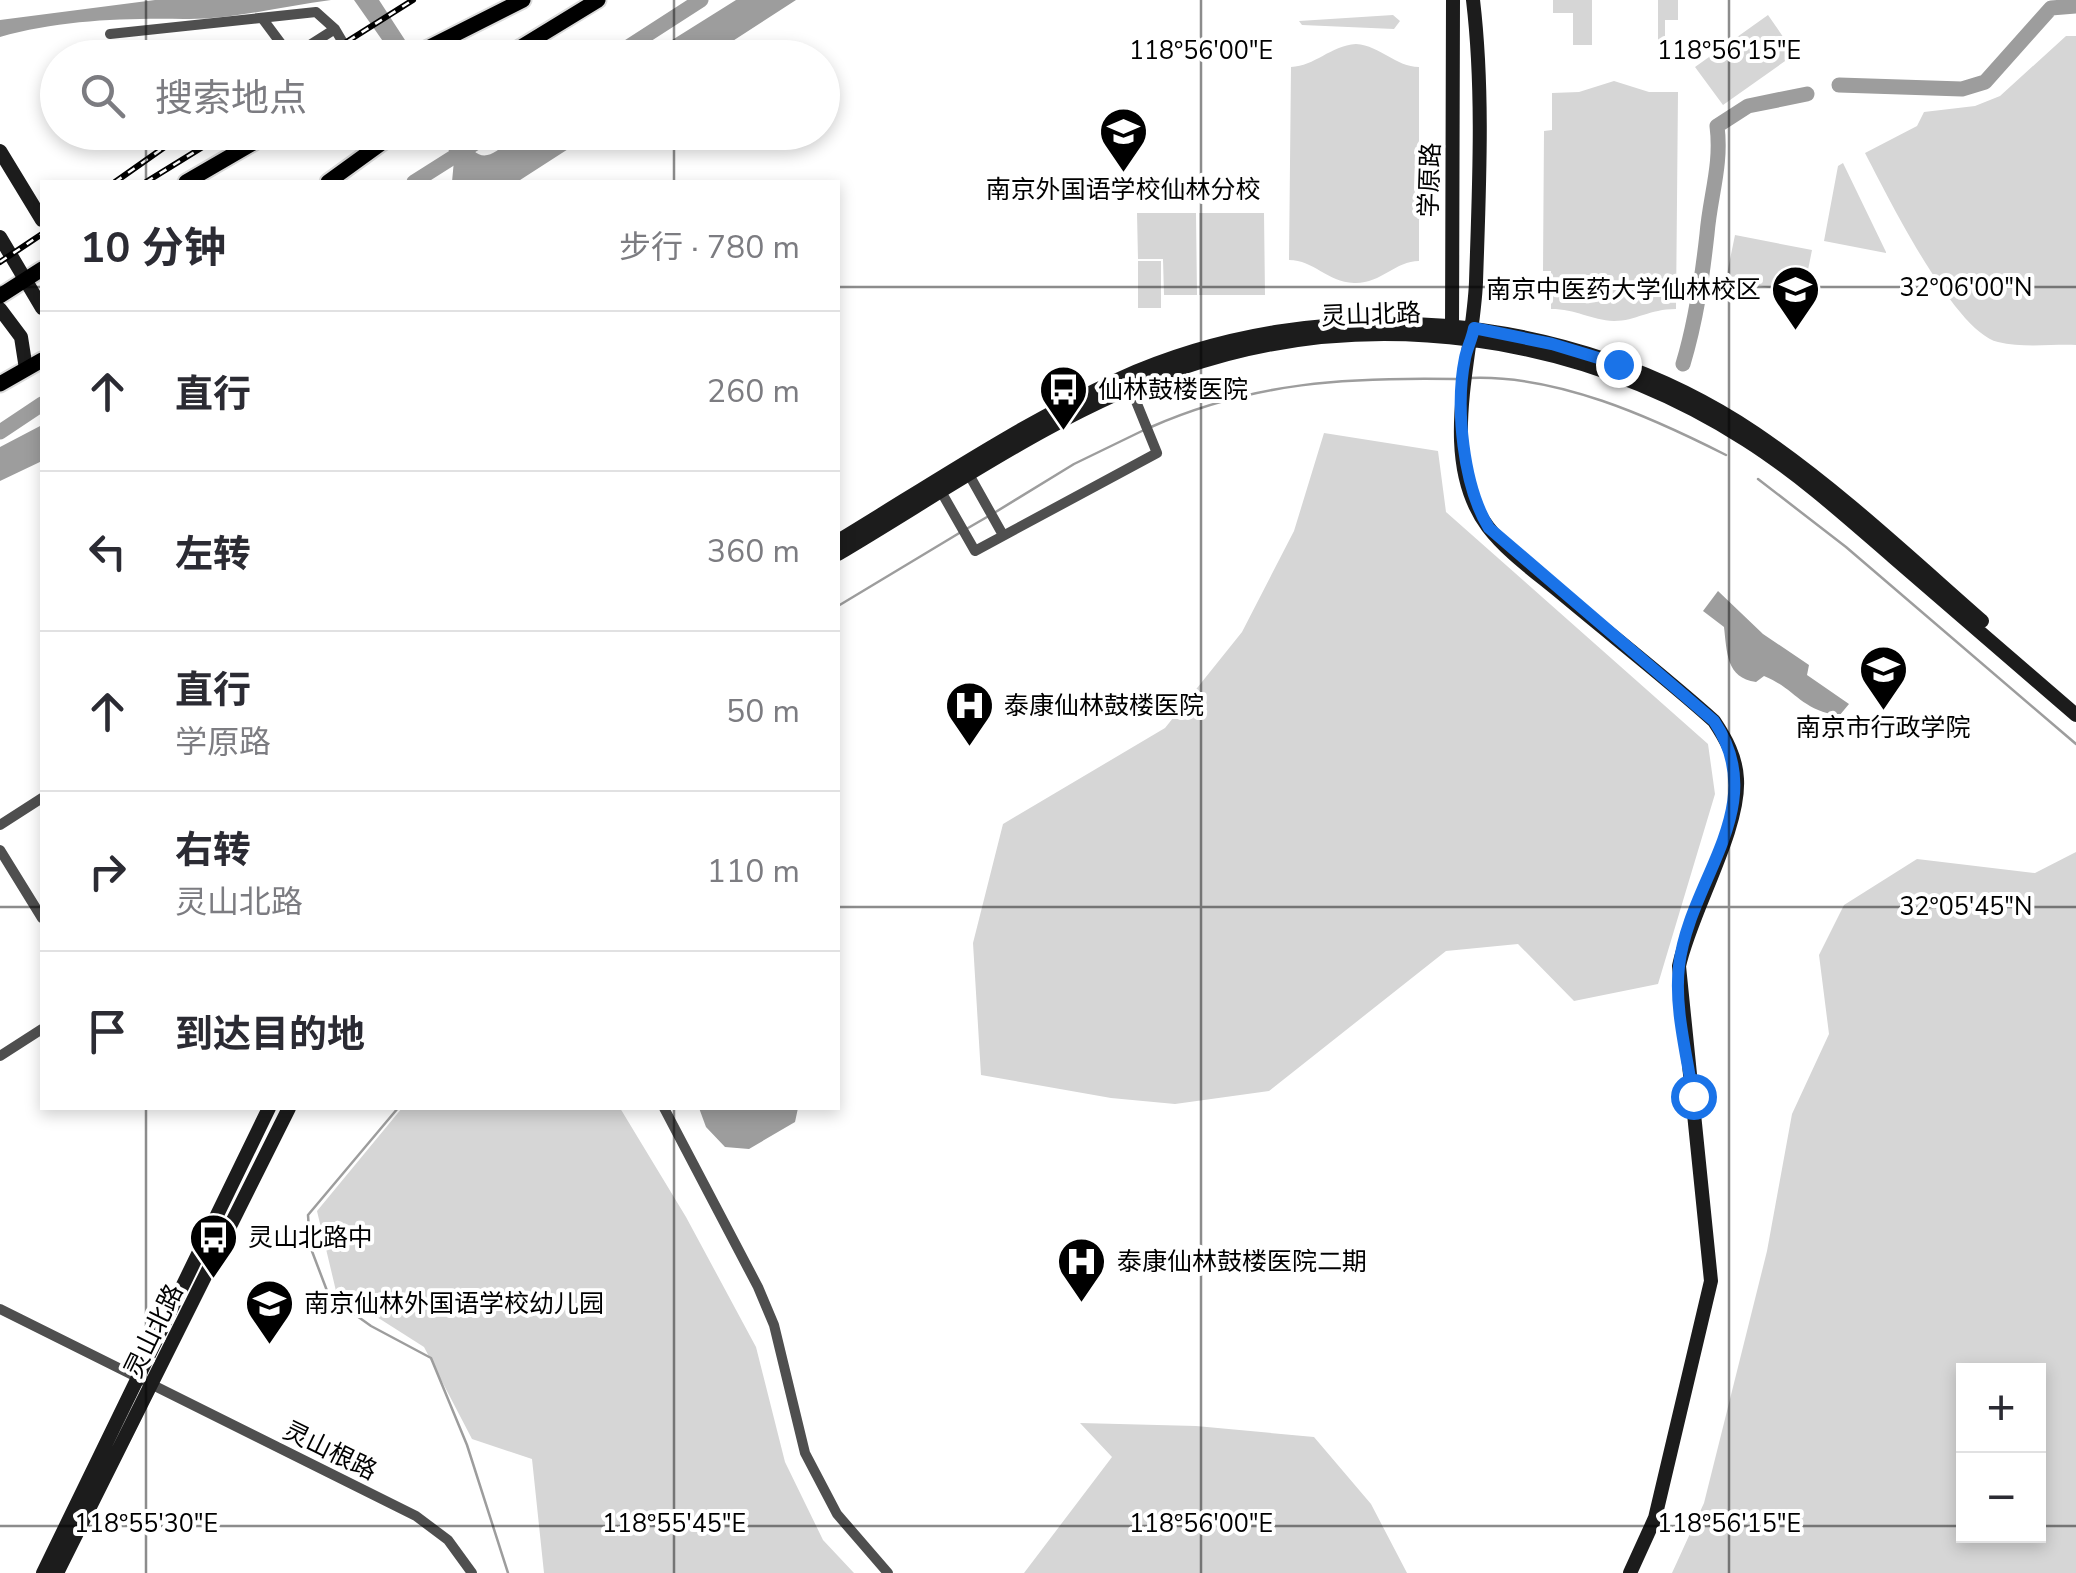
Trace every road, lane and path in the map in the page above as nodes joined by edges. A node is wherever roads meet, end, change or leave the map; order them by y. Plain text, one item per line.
1 (523, 0) edge
2 (598, 0) edge
3 (1452, 0) edge
4 (1473, 0) edge
5 (262, 18) junction
6 (335, 28) junction
7 (110, 34) dead end
8 (278, 40) edge
9 (317, 40) edge
10 (342, 40) edge
11 (444, 40) edge
12 (532, 40) edge
13 (241, 150) edge
14 (373, 150) edge
15 (0, 151) edge
16 (189, 180) edge
17 (331, 180) edge
18 (40, 217) edge
19 (0, 238) edge
20 (40, 269) edge
21 (25, 279) junction
22 (0, 296) edge
23 (40, 305) edge
24 (0, 308) edge
25 (1451, 330) junction
26 (1473, 333) junction
27 (1464, 359) junction
28 (40, 361) edge
29 (26, 369) junction
30 (0, 384) edge
31 (1133, 396) junction
32 (966, 471) junction
33 (939, 488) junction
34 (1004, 535) junction
35 (840, 540) edge
36 (840, 553) edge
37 (2076, 702) edge
38 (2076, 715) edge
39 (40, 799) edge
40 (0, 825) edge
41 (0, 850) edge
42 (40, 915) edge
43 (40, 1030) edge
44 (0, 1056) edge
45 (268, 1110) edge
46 (288, 1110) edge
47 (665, 1110) edge
48 (0, 1309) edge
49 (146, 1384) junction
50 (43, 1573) edge
51 (57, 1573) edge
52 (472, 1573) edge
53 (888, 1573) edge
54 (1630, 1573) edge

1 - 11 main road
2 - 12 main road
3 - 25 main road, 学原路
4 - 26 main road, 学原路
5 - 6 street
5 - 7 street
5 - 8 street
6 - 9 street
6 - 10 street
13 - 16 main road
14 - 17 main road
15 - 18 main road
19 - 21 main road
20 - 21 main road
21 - 22 main road
21 - 23 main road
24 - 29 main road
25 - 26 main road, 灵山北路
25 - 27 main road, 学原路
25 - 31 main road, 灵山北路
25 - 32 main road, 灵山北路
26 - 27 main road, 学原路
26 - 37 main road, 灵山北路
26 - 38 main road, 灵山北路
27 - 54 main road, 学原路
28 - 29 main road
29 - 30 main road
31 - 32 main road, 灵山北路
31 - 34 street
32 - 33 main road, 灵山北路
32 - 34 street
33 - 34 street
33 - 35 main road, 灵山北路
33 - 36 main road, 灵山北路
39 - 40 street
41 - 42 street
43 - 44 street
45 - 49 main road, 灵山北路
46 - 49 main road, 灵山北路
47 - 53 street
48 - 49 street, 灵山根路
49 - 50 main road, 灵山北路
49 - 51 main road, 灵山北路
49 - 52 street, 灵山根路

